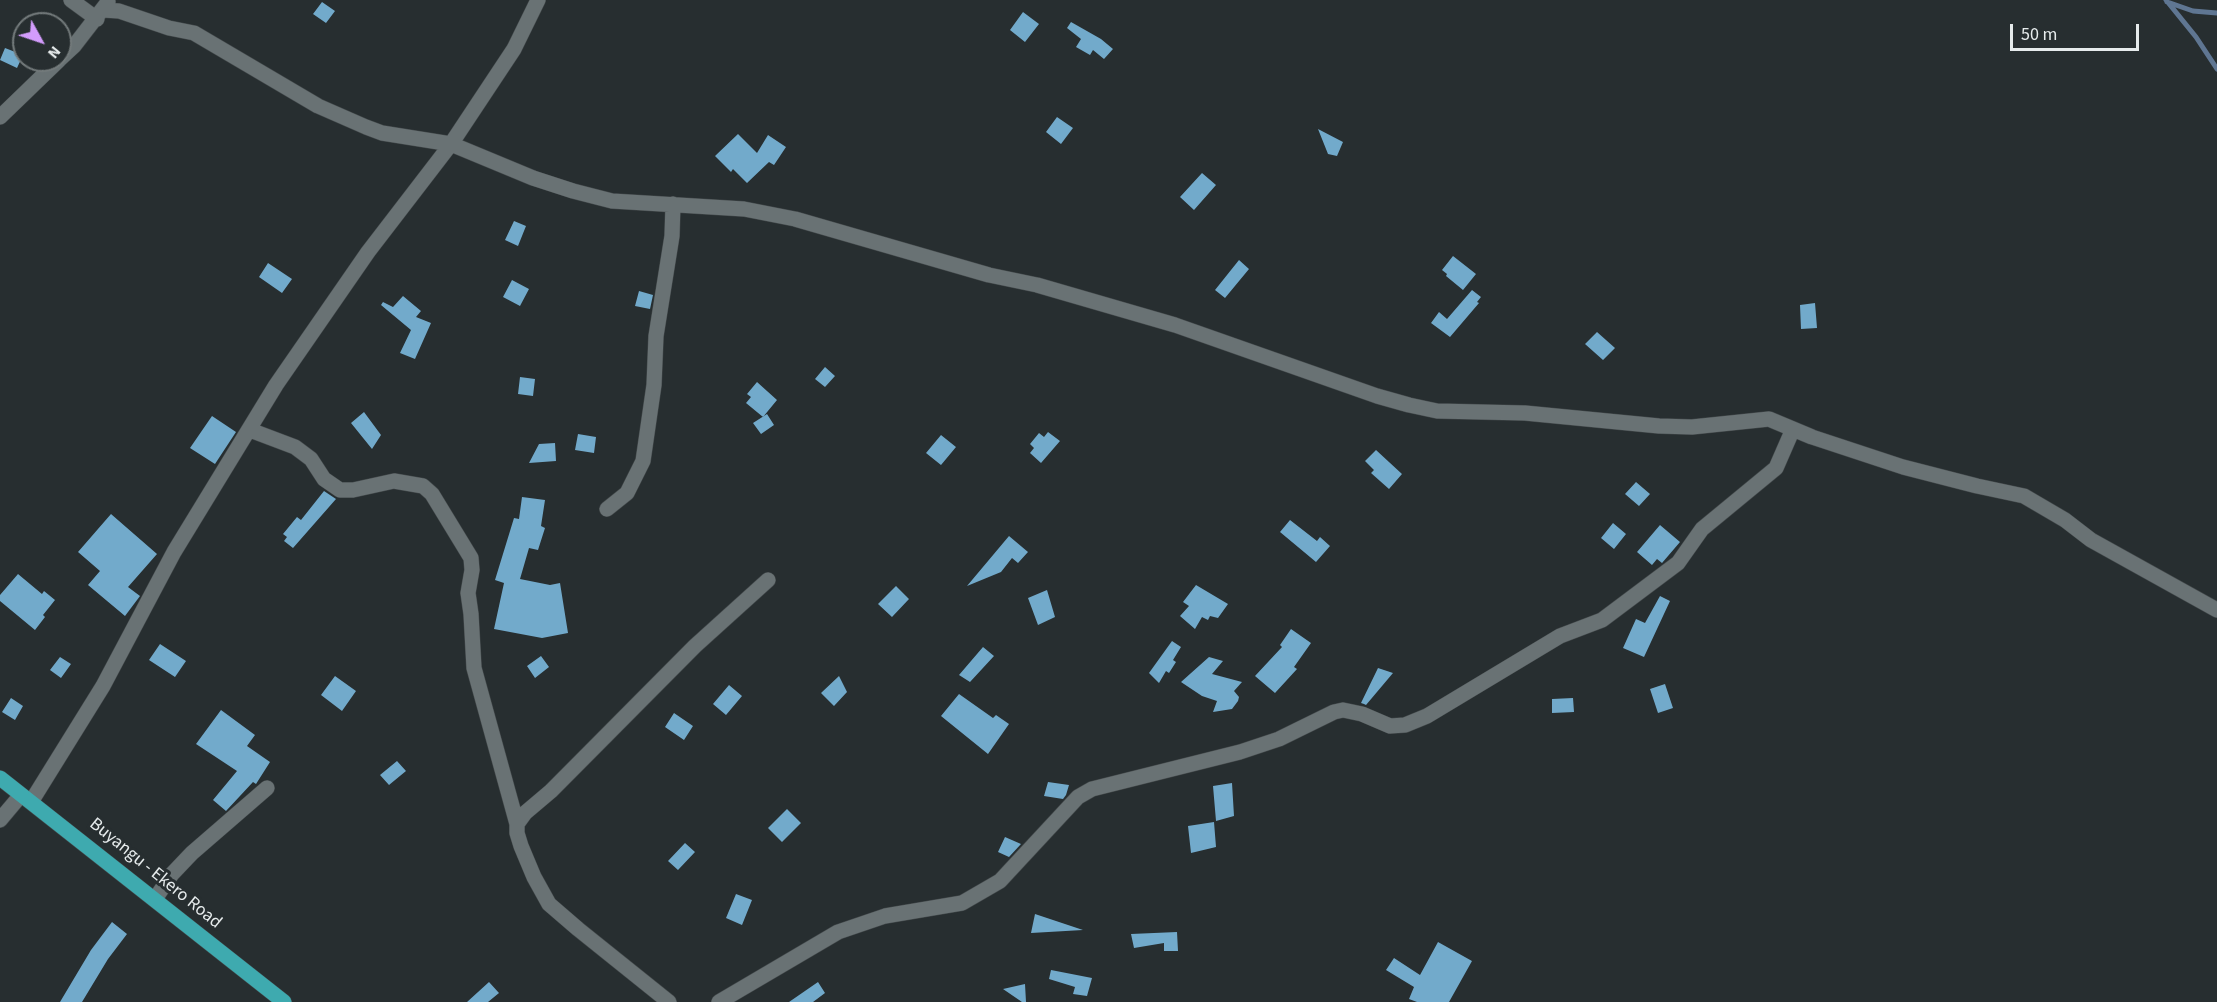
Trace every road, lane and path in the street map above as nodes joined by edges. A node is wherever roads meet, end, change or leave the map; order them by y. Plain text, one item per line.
1 (71, 0) edge
2 (538, 0) edge
3 (103, 10) edge
4 (72, 48) edge
5 (47, 72) edge
6 (0, 117) edge
7 (451, 144) junction
8 (673, 204) junction
9 (1793, 429) junction
10 (250, 430) junction
11 (607, 509) dead end
12 (768, 580) dead end
13 (2217, 610) edge
14 (0, 778) edge
15 (267, 788) dead end
16 (26, 799) junction
17 (0, 820) edge
18 (517, 824) junction
19 (155, 899) junction
20 (284, 1002) edge
21 (669, 1002) edge
22 (719, 1002) edge

1 - 3 street
2 - 7 street
3 - 4 street
3 - 7 street
5 - 6 street
7 - 8 street
7 - 10 street
8 - 9 street
8 - 11 street
9 - 13 street
9 - 22 street
10 - 16 street
10 - 18 street
12 - 18 street
14 - 16 main road, Buyangu - Ekero Road
15 - 19 street
16 - 17 street
16 - 19 main road, Buyangu - Ekero Road
18 - 21 street
19 - 20 main road, Buyangu - Ekero Road

